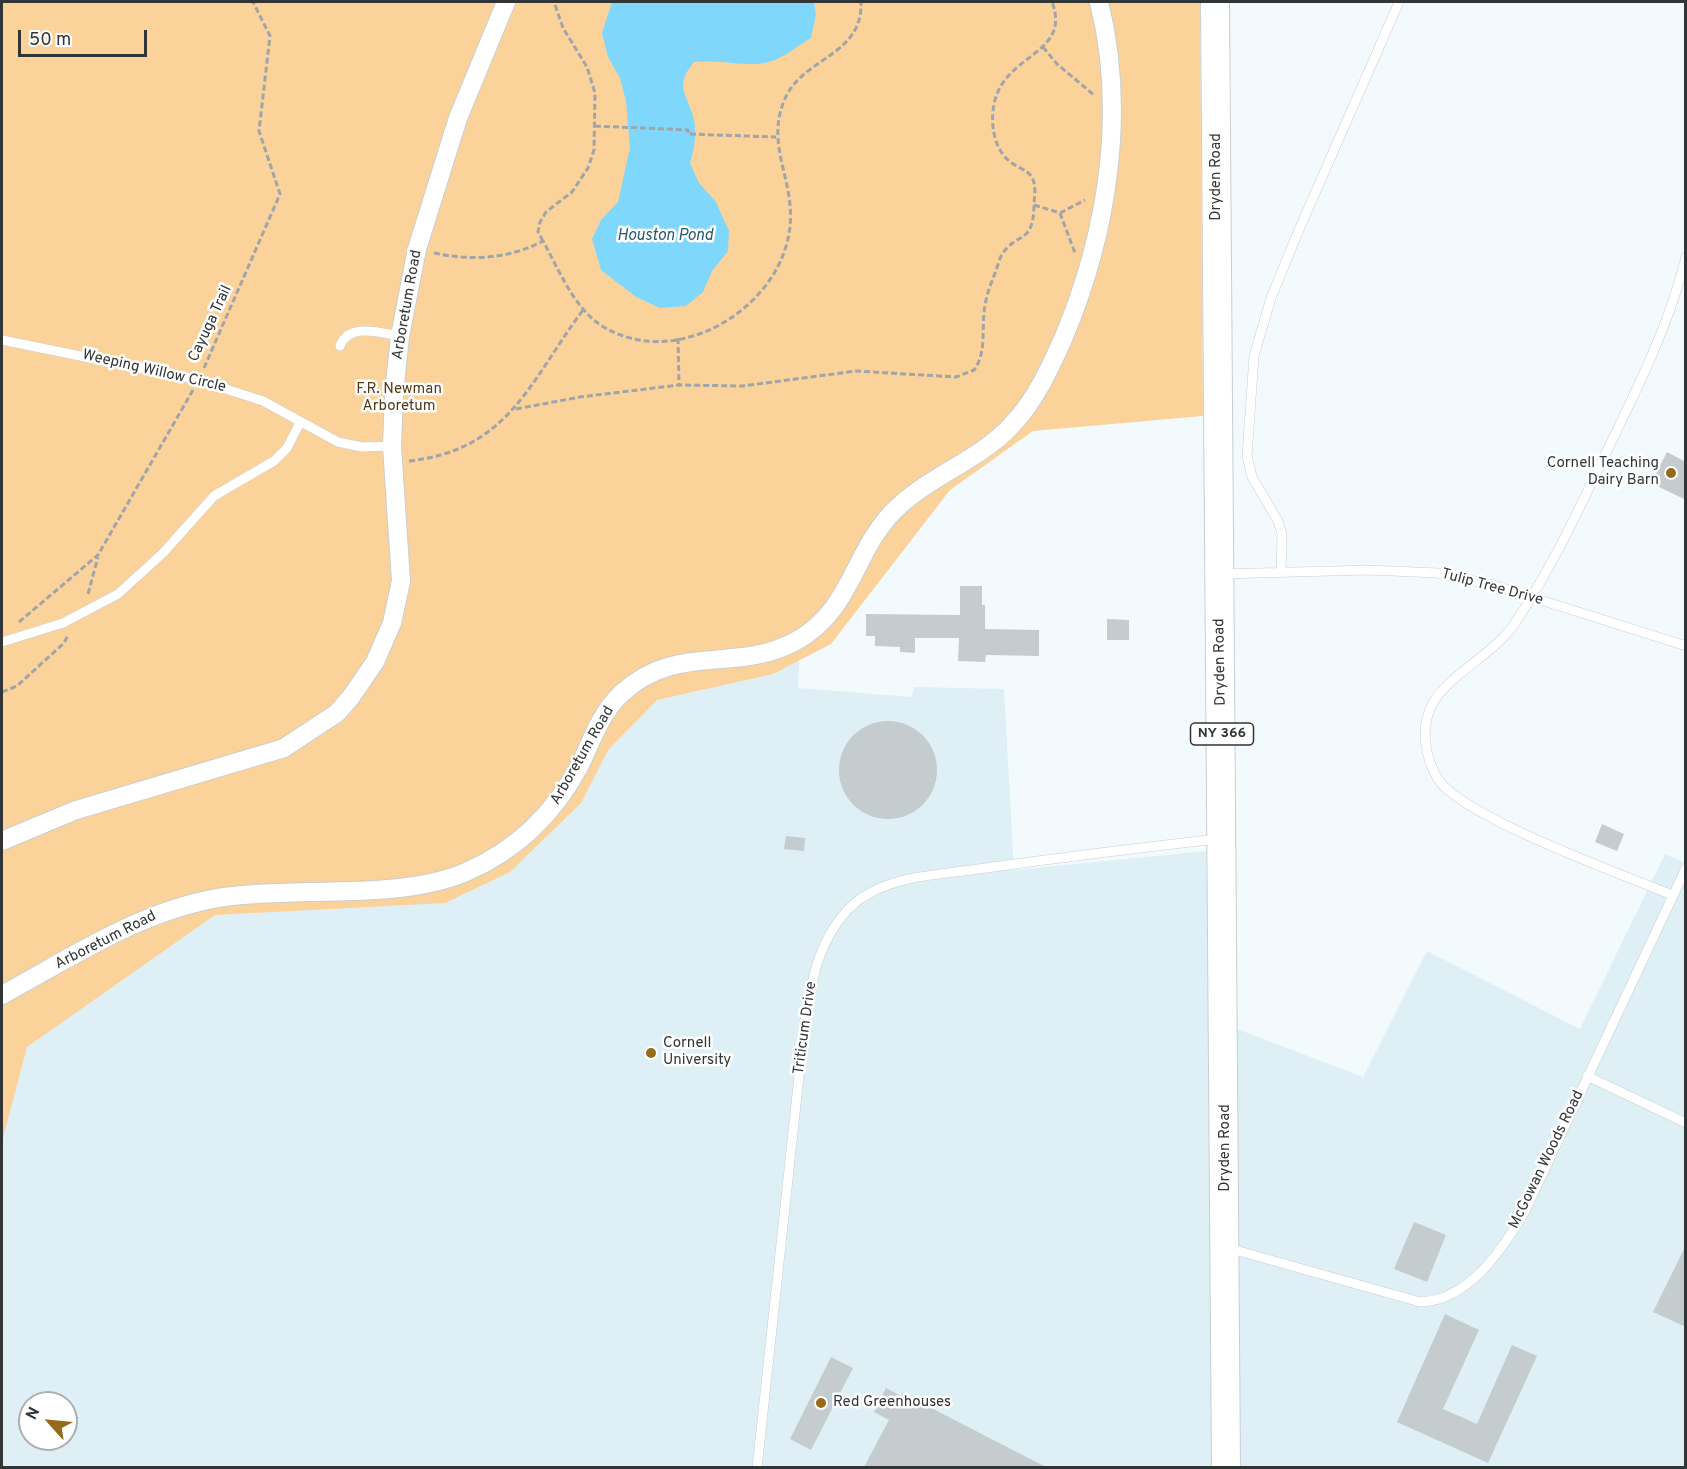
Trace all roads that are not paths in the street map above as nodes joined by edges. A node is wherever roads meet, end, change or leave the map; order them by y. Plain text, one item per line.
1 (506, 2) edge
2 (1099, 2) edge
3 (1215, 2) edge
4 (1399, 2) edge
5 (1686, 258) edge
6 (400, 336) junction
7 (2, 340) edge
8 (340, 346) dead end
9 (300, 423) junction
10 (393, 454) junction
11 (1281, 571) junction
12 (1220, 574) junction
13 (1531, 598) junction
14 (2, 642) edge
15 (1686, 646) edge
16 (1223, 839) junction
17 (2, 841) edge
18 (1686, 868) edge
19 (1672, 895) junction
20 (2, 995) edge
21 (1587, 1076) junction
22 (1686, 1123) edge
23 (1226, 1248) junction
24 (757, 1467) edge
25 (1226, 1467) edge

1 - 6 street, Arboretum Road
2 - 20 street, Arboretum Road
3 - 12 main road, Dryden Road / NY 366
4 - 11 lane
5 - 13 lane
6 - 8 lane
6 - 10 street, Arboretum Road
7 - 9 lane, Weeping Willow Circle
9 - 10 lane, Weeping Willow Circle
9 - 14 lane
10 - 17 street, Arboretum Road
11 - 12 lane, Tulip Tree Drive
11 - 13 lane, Tulip Tree Drive
12 - 16 main road, Dryden Road / NY 366
13 - 15 lane, Tulip Tree Drive
13 - 19 lane
16 - 23 main road, Dryden Road / NY 366
16 - 24 lane, Triticum Drive
18 - 19 lane, McGowan Woods Road
19 - 21 lane, McGowan Woods Road
21 - 22 lane
21 - 23 lane, McGowan Woods Road
23 - 25 main road, Dryden Road / NY 366

